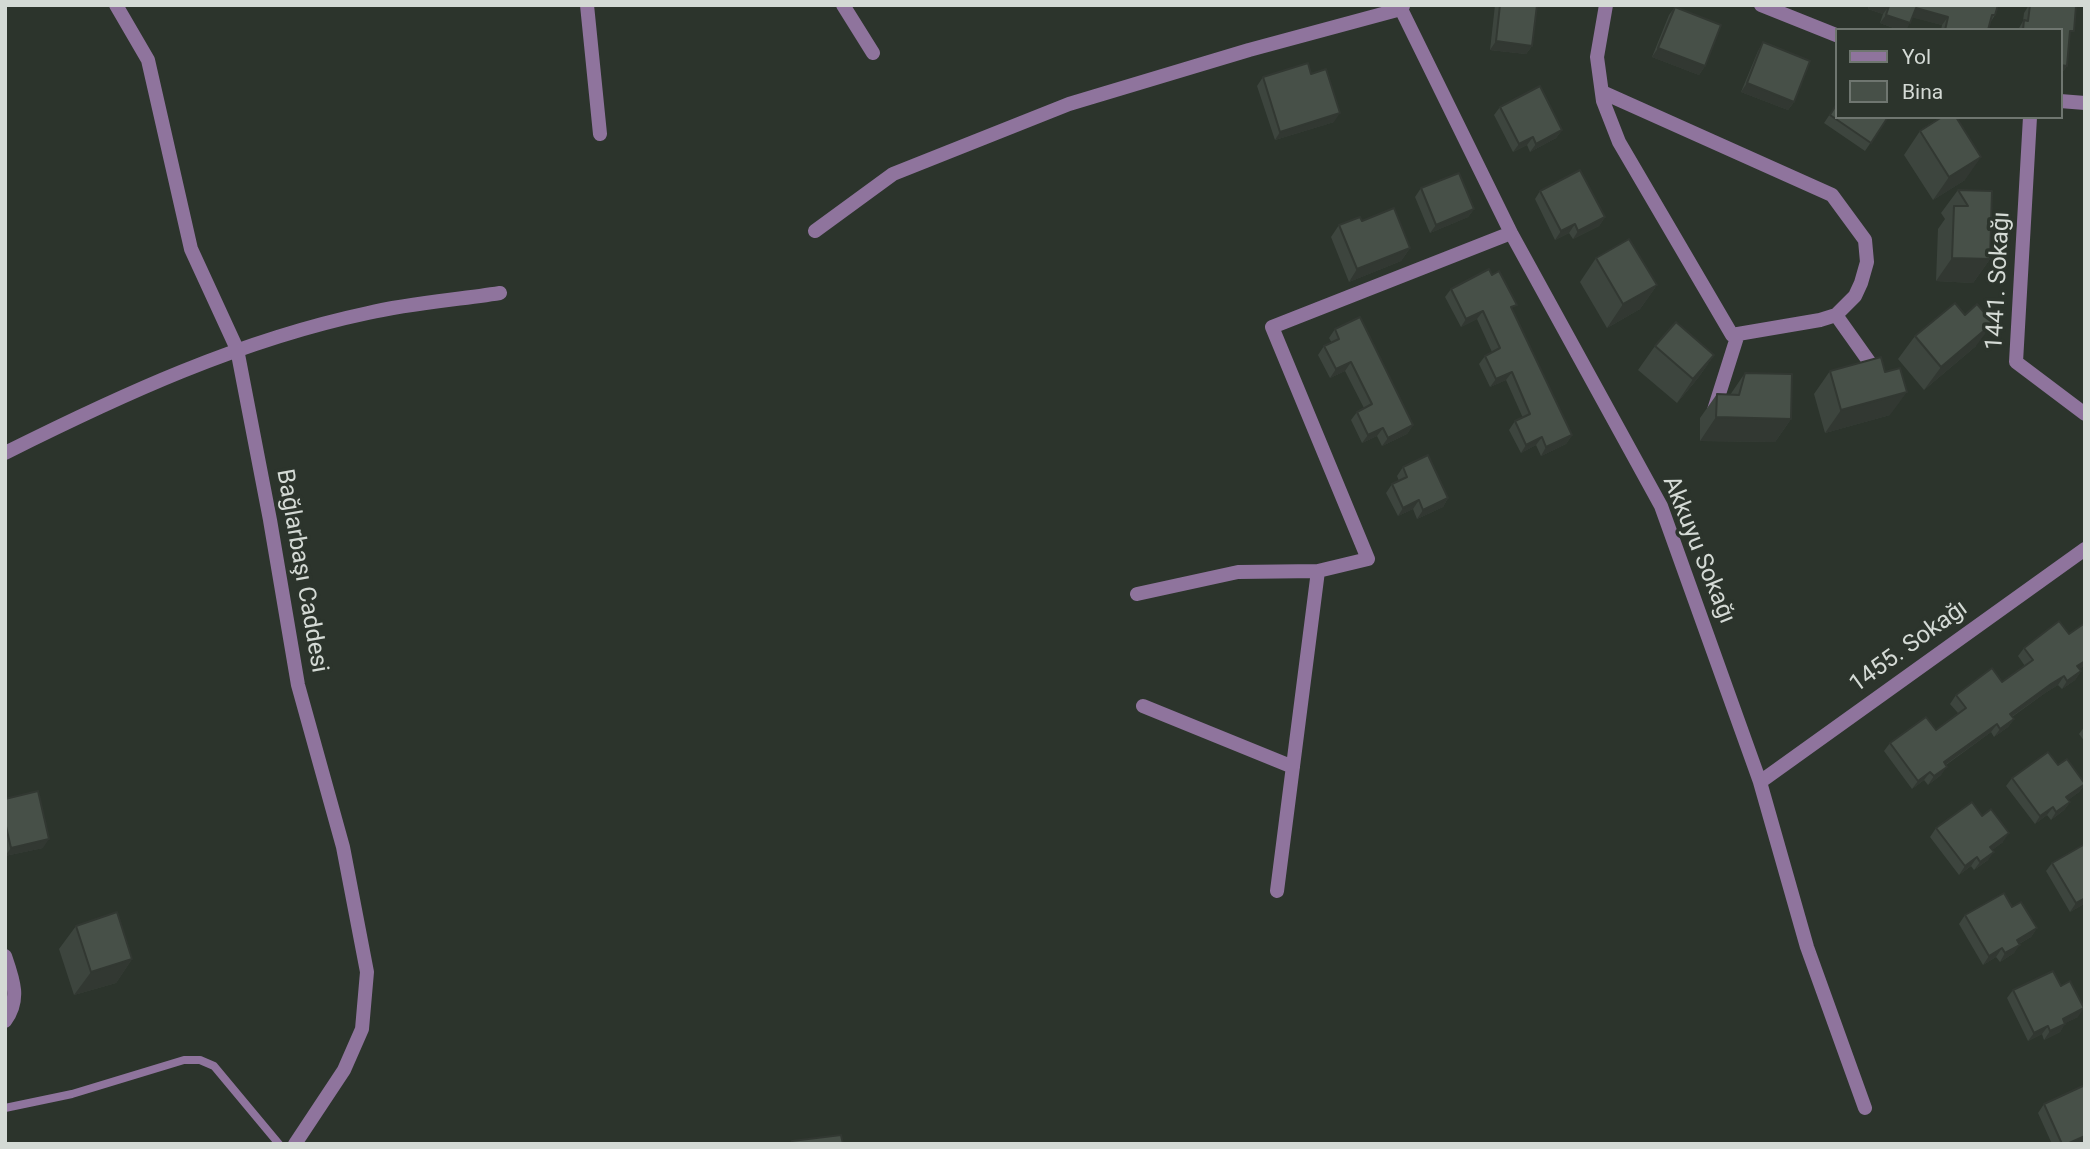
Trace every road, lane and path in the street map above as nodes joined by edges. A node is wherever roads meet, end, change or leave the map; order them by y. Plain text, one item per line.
1 (116, 5) edge
2 (587, 5) edge
3 (843, 5) edge
4 (1606, 5) edge
5 (1760, 5) edge
6 (1400, 7) edge
7 (1834, 34) edge
8 (873, 53) dead end
9 (1602, 92) junction
10 (2062, 101) edge
11 (2085, 103) edge
12 (2030, 119) edge
13 (600, 134) dead end
14 (815, 231) dead end
15 (1511, 233) junction
16 (500, 293) dead end
17 (1836, 315) junction
18 (1738, 334) junction
19 (237, 349) junction
20 (1881, 378) edge
21 (1714, 410) edge
22 (2085, 414) edge
23 (5, 453) edge
24 (2085, 549) edge
25 (1318, 571) junction
26 (1137, 594) dead end
27 (1143, 706) dead end
28 (1293, 767) junction
29 (1760, 782) junction
30 (1277, 891) dead end
31 (5, 956) edge
32 (5, 1021) edge
33 (5, 1108) edge
34 (1864, 1108) dead end
35 (279, 1144) edge
36 (295, 1144) edge

1 - 19 street, Bağlarbaşı Caddesi
2 - 13 street
3 - 8 street
4 - 9 street
5 - 7 street
6 - 14 street
6 - 15 street, Akkuyu Sokağı
9 - 17 street
9 - 18 street
10 - 11 street
12 - 22 street, 1441. Sokağı
15 - 25 street
15 - 29 street, Akkuyu Sokağı
16 - 19 street
17 - 18 street
17 - 20 street
18 - 21 street
19 - 23 street
19 - 36 street, Bağlarbaşı Caddesi
24 - 29 street, 1455. Sokağı
25 - 26 street
25 - 28 street
27 - 28 street
28 - 30 street
29 - 34 street, Akkuyu Sokağı
31 - 32 street
33 - 35 lane

